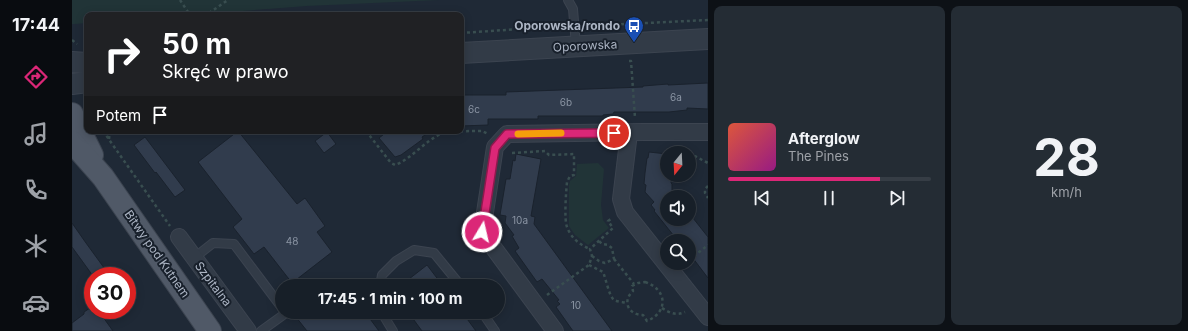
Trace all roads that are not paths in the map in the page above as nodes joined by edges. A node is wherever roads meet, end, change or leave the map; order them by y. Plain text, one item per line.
1 (568, 0) edge
2 (708, 39) edge
3 (576, 46) junction
4 (464, 52) edge
5 (72, 62) edge
6 (84, 63) edge
7 (84, 82) edge
8 (72, 84) edge
9 (72, 114) edge
10 (632, 127) junction
11 (708, 132) edge
12 (72, 142) edge
13 (103, 177) junction
14 (179, 237) road end
15 (194, 258) junction
16 (381, 279) edge
17 (455, 279) edge
18 (275, 299) edge
19 (708, 318) edge
20 (278, 319) edge
21 (386, 319) edge
22 (487, 319) edge
23 (210, 331) edge
24 (248, 331) edge
25 (261, 331) edge
26 (393, 331) edge
27 (495, 331) edge
28 (555, 331) edge

1 - 3 lane
2 - 3 street, Oporowska
3 - 4 street, Oporowska
5 - 6 street
7 - 8 street
9 - 13 main road, Bitwy pod Kutnem
10 - 11 street
10 - 19 street
10 - 28 street
12 - 13 main road, Bitwy pod Kutnem
13 - 23 main road, Bitwy pod Kutnem
14 - 15 street, Szpitalna
15 - 18 lane
15 - 24 street, Szpitalna
16 - 17 lane
20 - 25 lane
21 - 26 lane
22 - 27 lane

